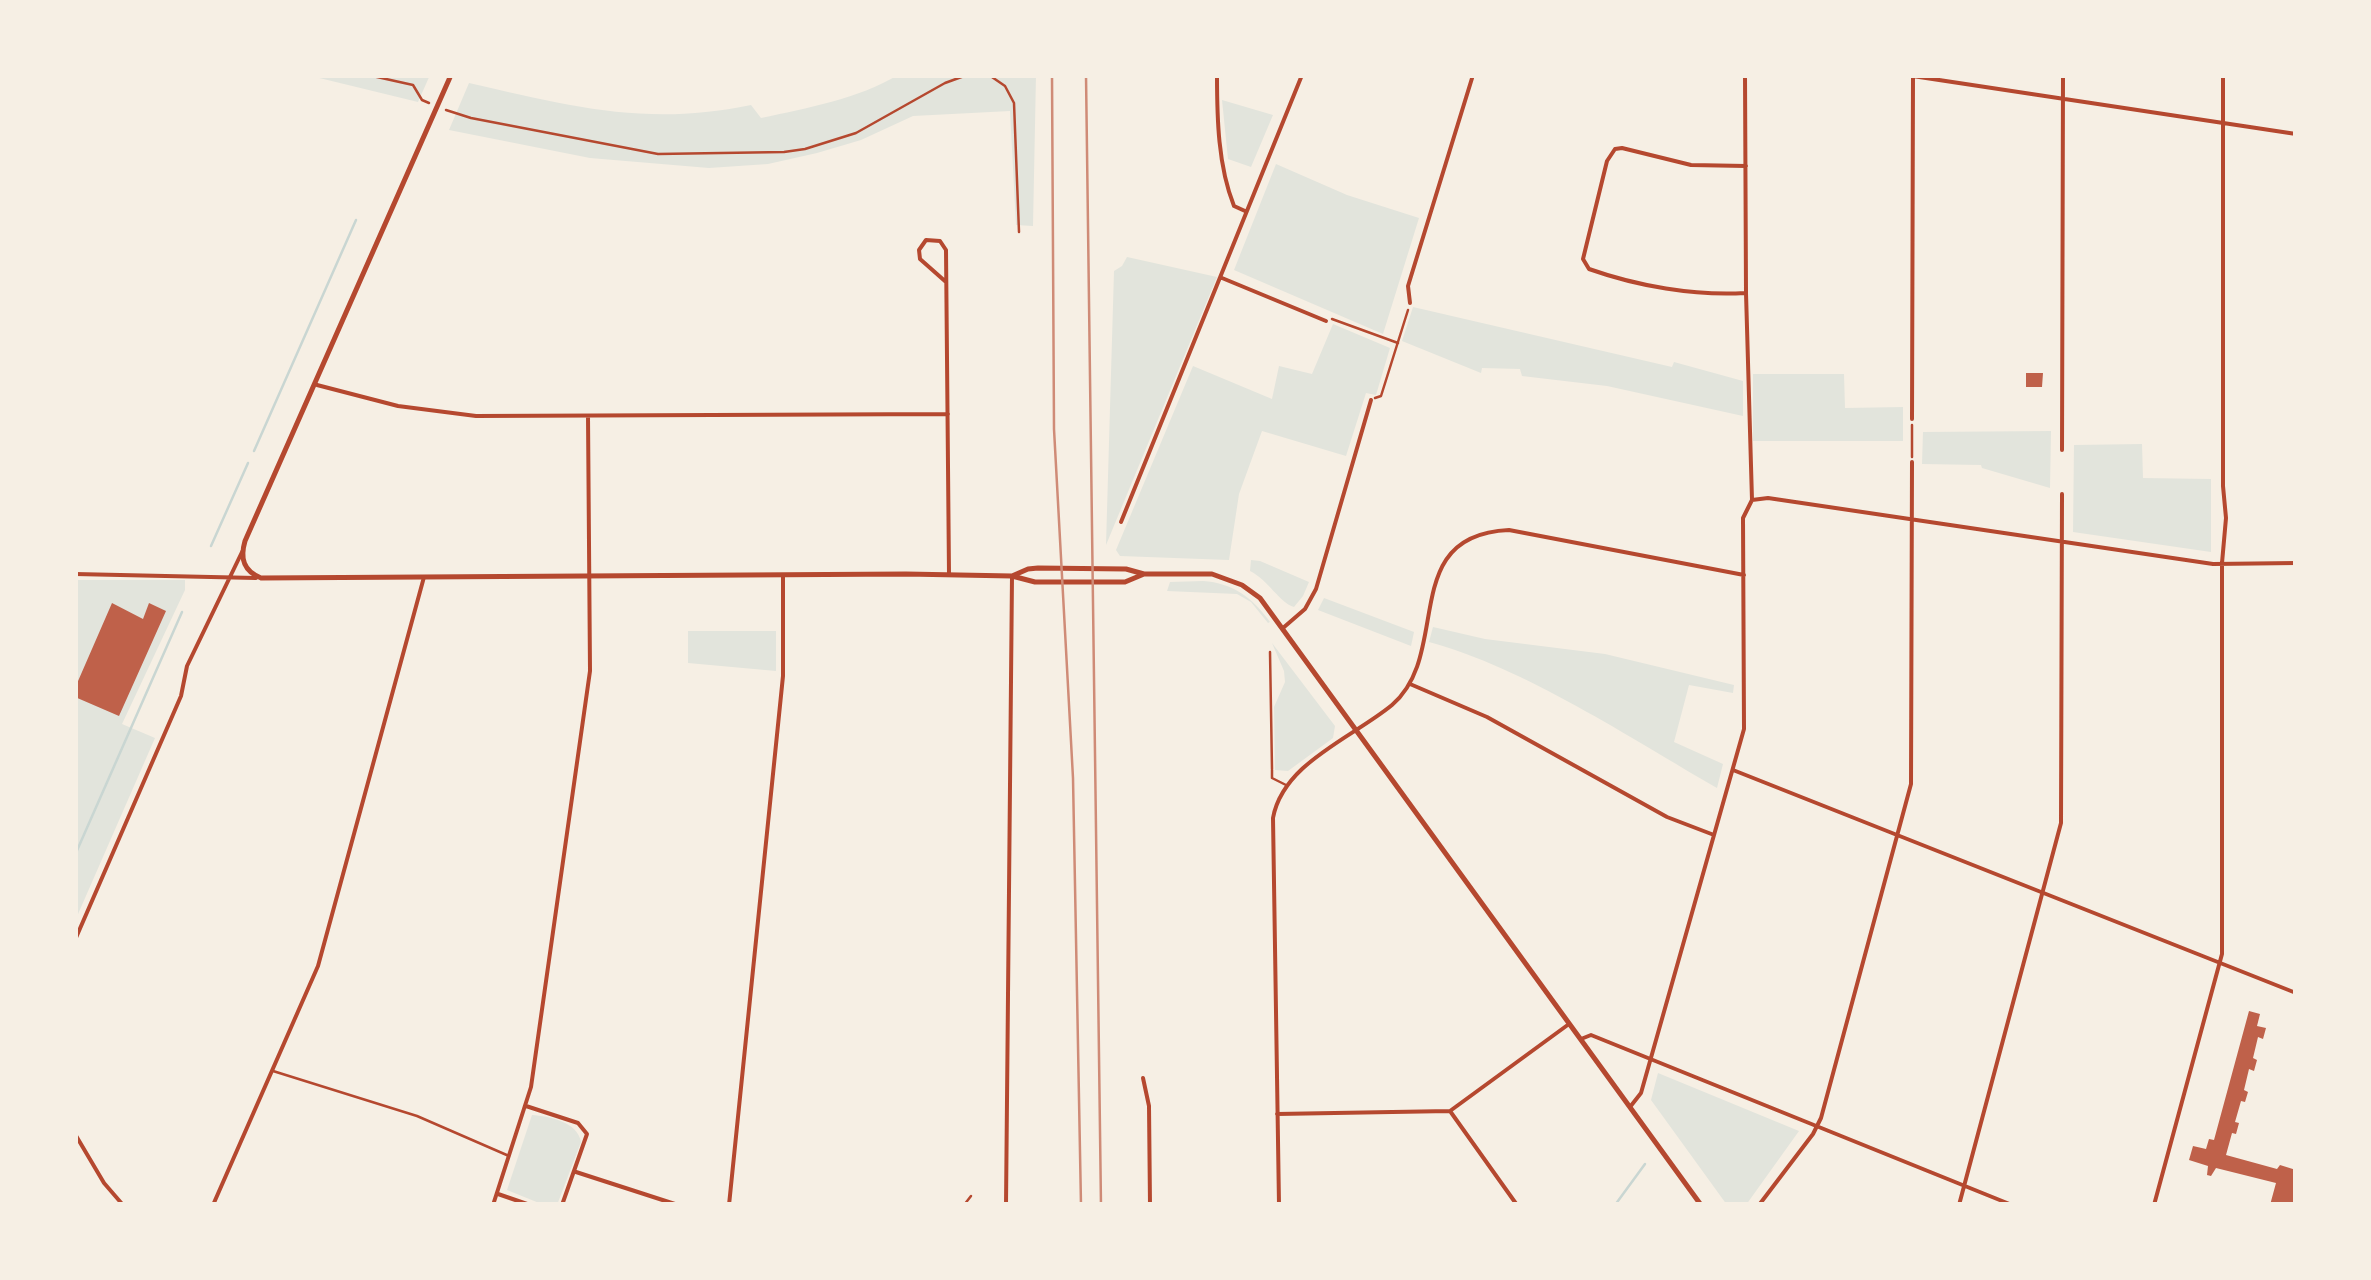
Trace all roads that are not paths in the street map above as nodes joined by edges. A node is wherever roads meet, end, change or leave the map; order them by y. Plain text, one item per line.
1 (452, 75) edge
2 (1217, 75) edge
3 (1302, 75) edge
4 (1473, 75) edge
5 (1745, 75) edge
6 (1911, 75) edge
7 (2062, 75) edge
8 (2223, 75) edge
9 (2062, 98) junction
10 (2223, 123) junction
11 (2296, 134) edge
12 (1746, 166) junction
13 (1246, 211) junction
14 (1222, 278) junction
15 (946, 282) junction
16 (1746, 293) junction
17 (1410, 303) road end
18 (1326, 321) road end
19 (315, 384) junction
20 (1372, 400) dead end
21 (948, 414) junction
22 (588, 416) junction
23 (1912, 419) dead end
24 (2062, 450) dead end
25 (1912, 462) road end
26 (2062, 494) dead end
27 (1752, 500) junction
28 (1912, 520) junction
29 (1121, 522) dead end
30 (2062, 541) junction
31 (242, 550) junction
32 (2296, 563) edge
33 (2222, 564) junction
34 (75, 574) edge
35 (1144, 574) junction
36 (783, 575) junction
37 (948, 575) junction
38 (1744, 575) junction
39 (229, 576) junction
40 (590, 576) junction
41 (1012, 576) junction
42 (260, 578) junction
43 (424, 578) junction
44 (1283, 628) junction
45 (1270, 652) dead end
46 (1410, 684) junction
47 (1358, 730) junction
48 (1732, 770) junction
49 (1286, 785) junction
50 (1898, 834) junction
51 (1714, 835) junction
52 (2042, 892) junction
53 (75, 940) edge
54 (2220, 962) junction
55 (2296, 993) edge
56 (1570, 1023) junction
57 (1581, 1039) junction
58 (1651, 1059) junction
59 (274, 1071) junction
60 (1143, 1078) dead end
61 (526, 1106) junction
62 (1630, 1107) junction
63 (1450, 1111) junction
64 (1277, 1114) junction
65 (1818, 1126) junction
66 (75, 1134) edge
67 (510, 1156) junction
68 (576, 1172) junction
69 (1964, 1185) junction
70 (498, 1194) junction
71 (971, 1196) dead end
72 (123, 1205) edge
73 (214, 1205) edge
74 (494, 1205) edge
75 (530, 1205) edge
76 (562, 1205) edge
77 (678, 1205) edge
78 (729, 1205) edge
79 (964, 1205) edge
80 (1006, 1205) edge
81 (1150, 1205) edge
82 (1279, 1205) edge
83 (1517, 1205) edge
84 (1702, 1205) edge
85 (1759, 1205) edge
86 (1958, 1205) edge
87 (2012, 1205) edge
88 (2154, 1205) edge

1 - 19 street
2 - 13 street
3 - 13 street
4 - 17 street
5 - 12 street
6 - 9 street
6 - 23 street
7 - 9 street
8 - 10 street
9 - 10 street
9 - 24 street
10 - 11 street
10 - 33 street
12 - 16 street
12 - 16 street
13 - 14 street
14 - 18 street
14 - 29 street
15 - 15 street
15 - 21 street
16 - 27 street
19 - 22 street
19 - 31 street
20 - 44 street
21 - 22 street
21 - 37 street
22 - 40 street
25 - 28 street
26 - 30 street
27 - 28 street
27 - 38 street
28 - 30 street
28 - 50 street
30 - 33 street
30 - 52 street
31 - 39 street
31 - 42 street
32 - 33 street
33 - 54 street
34 - 39 street
35 - 41 street
35 - 41 street
35 - 44 street
36 - 37 street
36 - 40 street
36 - 78 street
37 - 41 street
38 - 46 street
38 - 48 street
39 - 42 street
39 - 53 street
40 - 43 street
40 - 61 street
41 - 80 street
42 - 43 street
43 - 59 street
44 - 47 street
45 - 49 street
46 - 47 street
46 - 51 street
47 - 49 street
47 - 56 street
48 - 50 street
48 - 51 street
49 - 64 street
50 - 52 street
50 - 65 street
51 - 58 street
52 - 54 street
52 - 69 street
54 - 55 street
54 - 88 street
56 - 57 street
56 - 63 street
57 - 58 street
57 - 62 street
58 - 62 street
58 - 65 street
59 - 67 street
59 - 73 street
60 - 81 street
61 - 67 street
61 - 68 street
62 - 84 street
63 - 64 street
63 - 83 street
64 - 82 street
65 - 69 street
65 - 85 street
66 - 72 street
67 - 70 street
68 - 76 street
68 - 77 street
69 - 86 street
69 - 87 street
70 - 74 street
70 - 75 street
71 - 79 street

